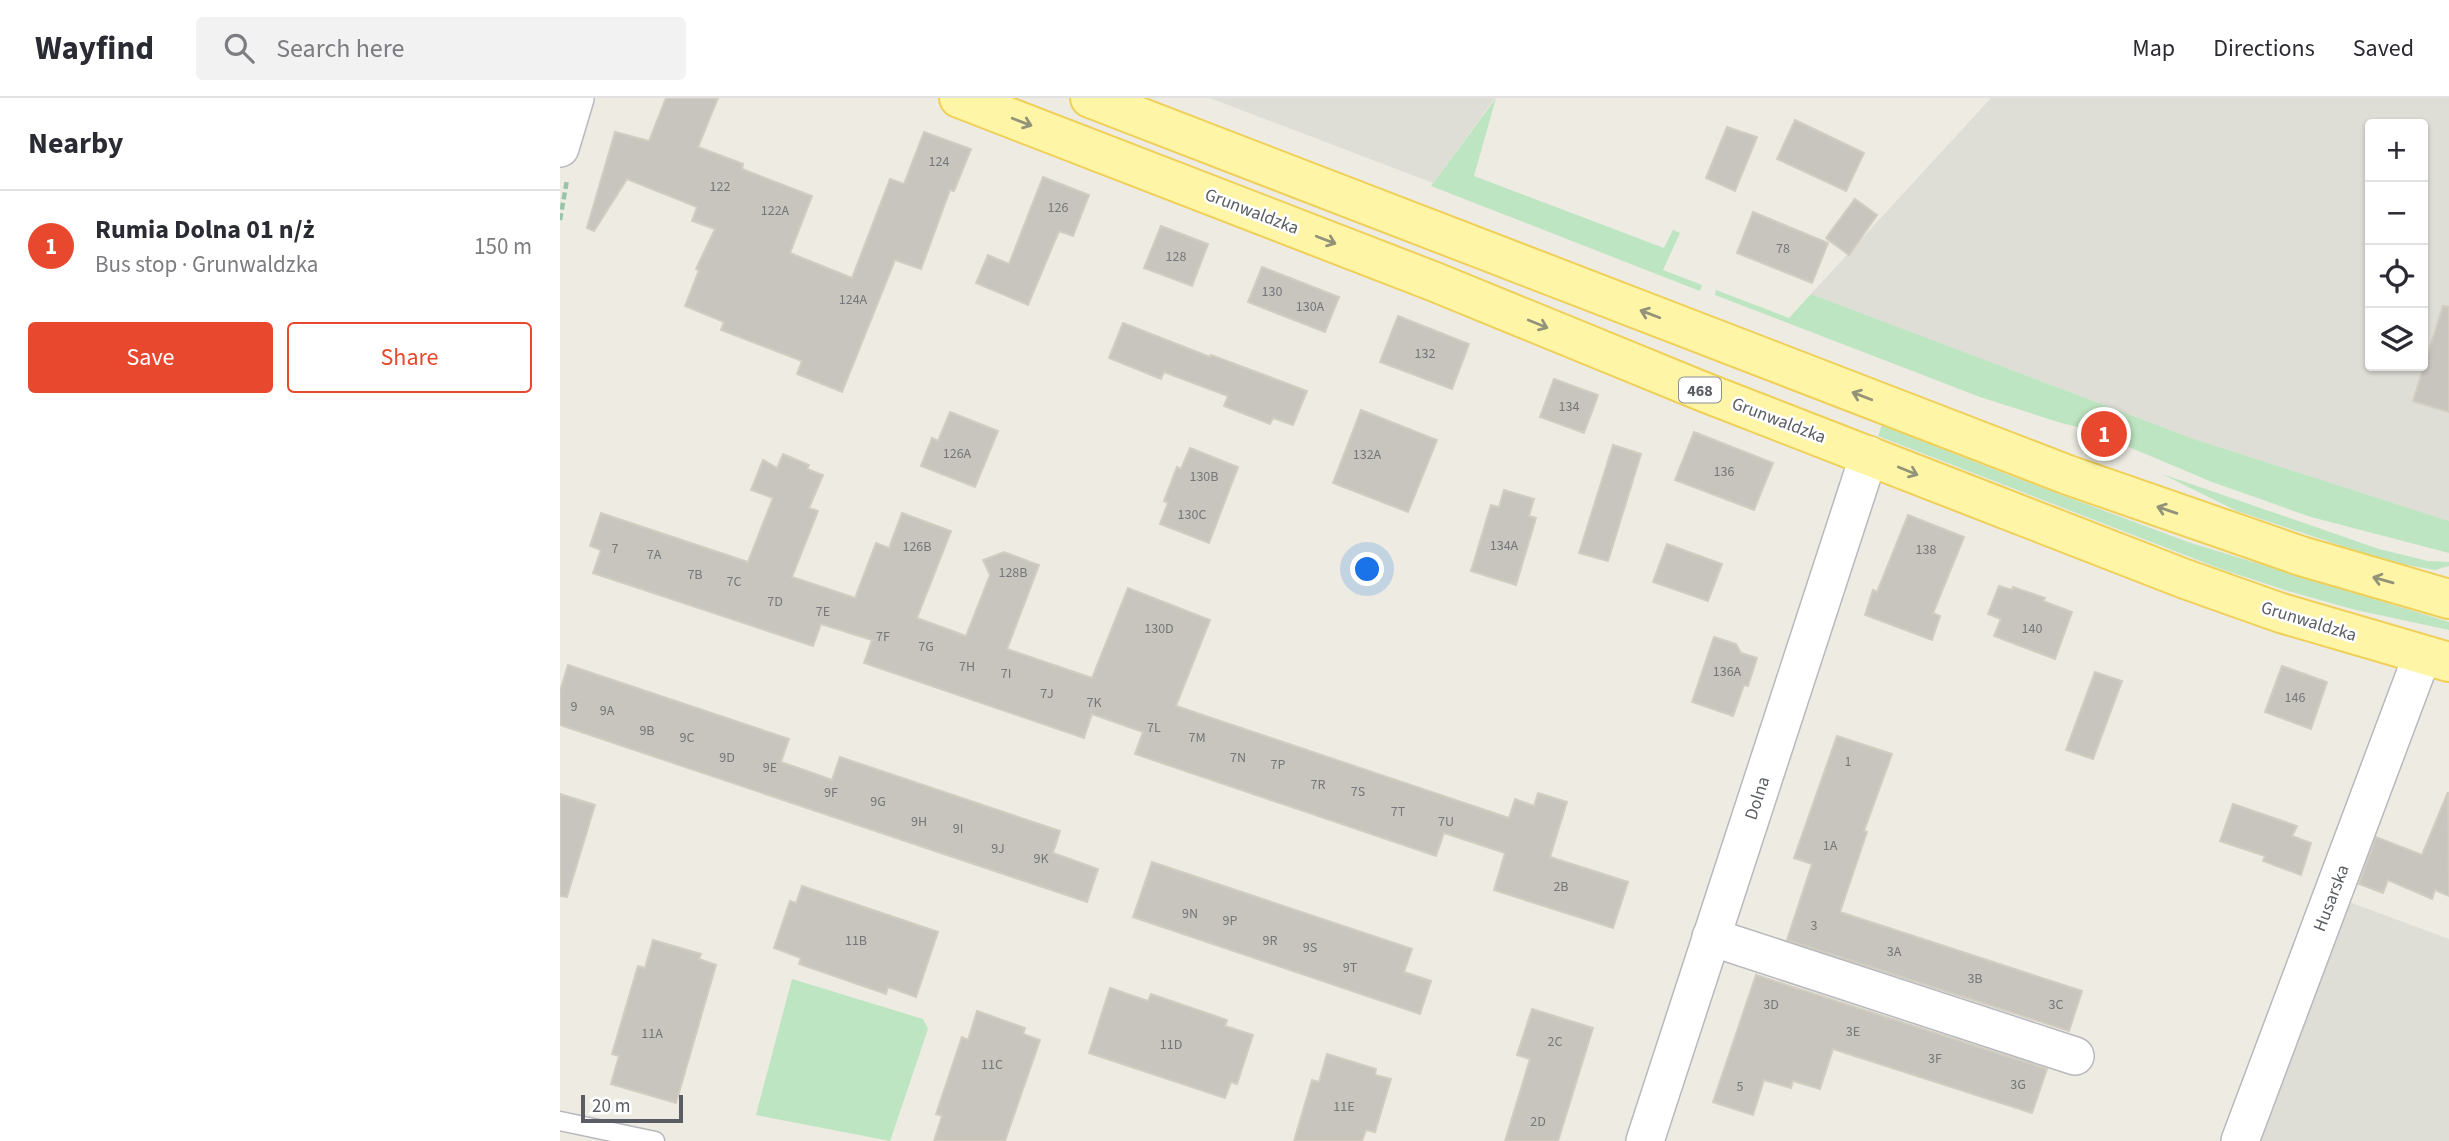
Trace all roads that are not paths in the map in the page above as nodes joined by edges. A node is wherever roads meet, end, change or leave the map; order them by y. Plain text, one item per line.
1 (575, 98) edge
2 (959, 98) edge
3 (1090, 98) edge
4 (560, 148) edge
5 (1869, 455) junction
6 (2449, 599) edge
7 (2436, 659) edge
8 (1711, 937) junction
9 (2075, 1056) dead end
10 (560, 1121) edge
11 (655, 1141) edge
12 (1645, 1141) edge
13 (2240, 1141) edge

1 - 4 street
2 -> 5 main road, Grunwaldzka / 468
6 -> 3 main road
5 -> 7 main road, Grunwaldzka / 468
5 - 8 street, Dolna
7 - 13 street, Husarska
8 - 9 street
8 - 12 street, Dolna
10 - 11 lane

